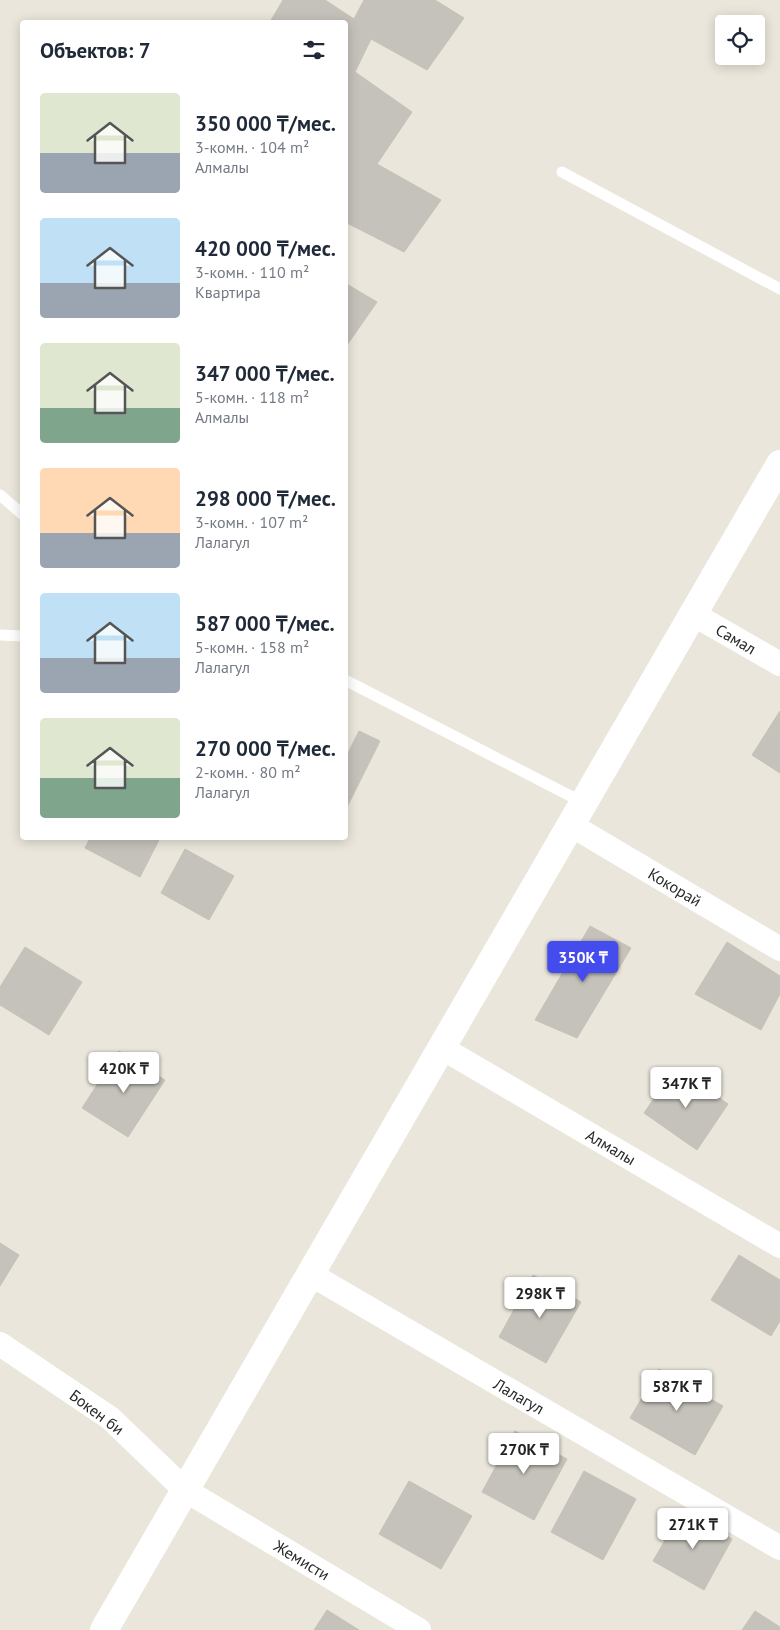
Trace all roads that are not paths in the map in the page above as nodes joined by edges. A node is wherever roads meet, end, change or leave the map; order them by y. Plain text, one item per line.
1 (562, 172) dead end
2 (780, 289) edge
3 (780, 464) edge
4 (0, 495) edge
5 (20, 512) edge
6 (693, 614) junction
7 (0, 636) edge
8 (20, 636) edge
9 (780, 664) edge
10 (348, 682) edge
11 (577, 814) junction
12 (780, 949) edge
13 (442, 1048) junction
14 (780, 1246) edge
15 (310, 1274) junction
16 (0, 1344) edge
17 (185, 1490) junction
18 (780, 1548) edge
19 (104, 1630) edge
20 (419, 1630) edge

1 - 2 lane
3 - 6 main road
4 - 5 lane
6 - 9 street, Самал
6 - 11 main road
7 - 8 lane
10 - 11 lane
11 - 12 street, Кокорай
11 - 13 main road
13 - 14 street, Алмалы
13 - 15 main road
15 - 17 main road
15 - 18 street, Лалагул
16 - 17 street, Бокен би
17 - 19 main road
17 - 20 street, Жемисти

